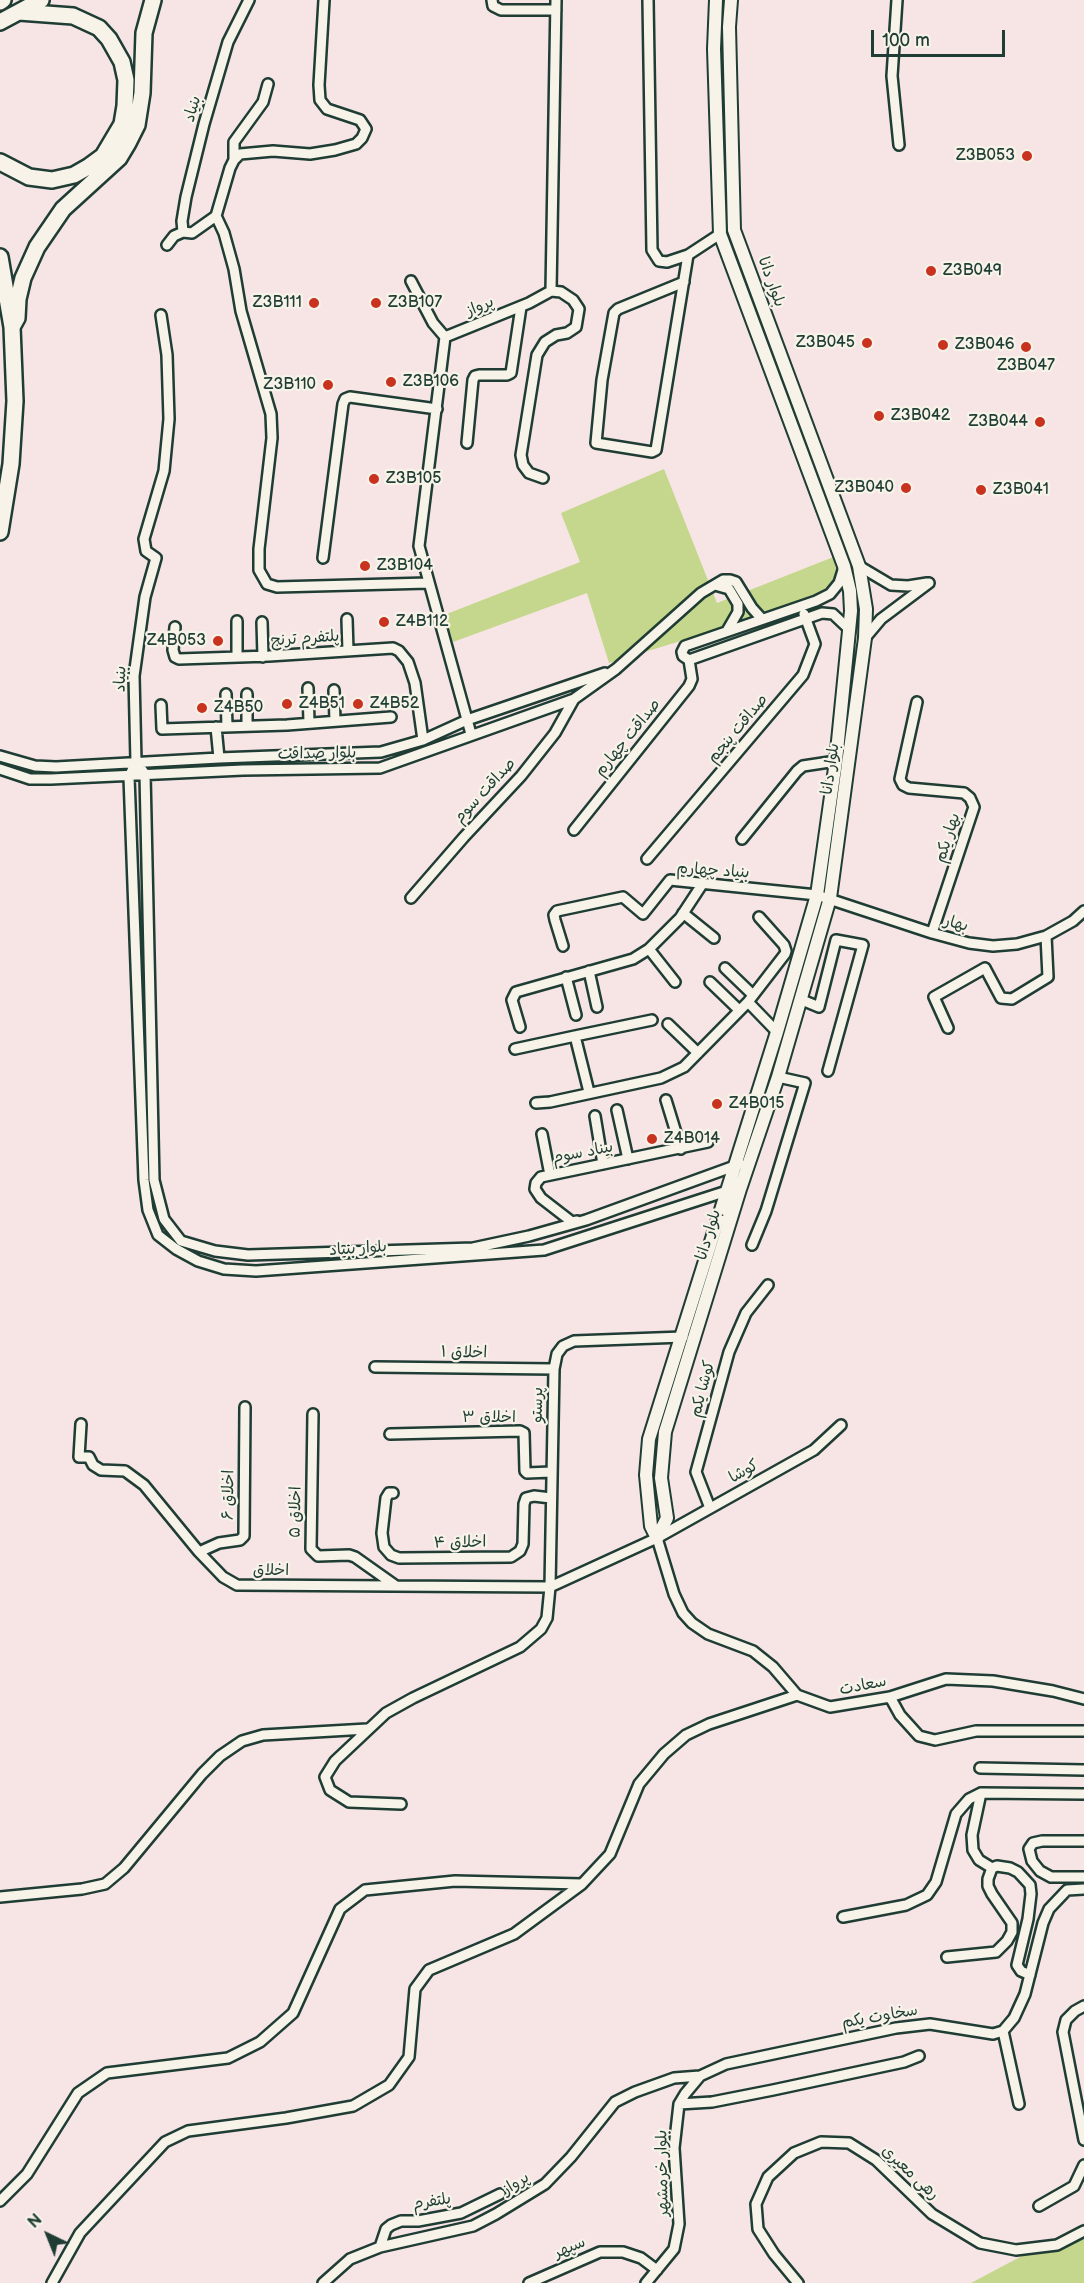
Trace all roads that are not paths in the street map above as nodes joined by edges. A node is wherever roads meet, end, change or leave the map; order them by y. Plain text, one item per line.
1 (41, 0) edge
2 (153, 0) edge
3 (249, 0) edge
4 (324, 0) edge
5 (492, 0) edge
6 (648, 0) edge
7 (716, 0) edge
8 (731, 0) edge
9 (897, 0) edge
10 (556, 5) edge
11 (19, 12) junction
12 (0, 22) edge
13 (268, 84) dead end
14 (898, 145) dead end
15 (234, 160) junction
16 (0, 162) edge
17 (216, 216) junction
18 (183, 232) junction
19 (720, 234) junction
20 (167, 245) dead end
21 (688, 255) junction
22 (0, 257) edge
23 (411, 281) dead end
24 (684, 282) junction
25 (551, 291) junction
26 (521, 307) junction
27 (161, 315) dead end
28 (12, 327) junction
29 (445, 337) junction
30 (437, 409) junction
31 (467, 443) dead end
32 (543, 478) dead end
33 (0, 532) edge
34 (323, 558) dead end
35 (844, 566) junction
36 (859, 566) junction
37 (428, 583) junction
38 (713, 585) junction
39 (800, 607) junction
40 (806, 617) junction
41 (347, 619) dead end
42 (762, 619) junction
43 (237, 621) dead end
44 (262, 622) dead end
45 (175, 627) dead end
46 (850, 630) junction
47 (726, 631) junction
48 (865, 638) junction
49 (348, 651) junction
50 (237, 657) junction
51 (263, 657) junction
52 (689, 660) junction
53 (615, 669) junction
54 (308, 688) dead end
55 (334, 690) dead end
56 (226, 694) dead end
57 (247, 694) dead end
58 (574, 699) junction
59 (916, 702) dead end
60 (161, 705) dead end
61 (391, 717) dead end
62 (467, 720) junction
63 (335, 721) junction
64 (309, 723) junction
65 (247, 726) junction
66 (216, 727) junction
67 (226, 727) junction
68 (471, 734) junction
69 (423, 740) junction
70 (0, 756) edge
71 (219, 758) junction
72 (836, 761) junction
73 (136, 762) junction
74 (0, 769) edge
75 (145, 774) junction
76 (129, 777) junction
77 (574, 830) dead end
78 (742, 839) dead end
79 (647, 859) dead end
80 (703, 883) junction
81 (818, 895) junction
82 (411, 898) dead end
83 (830, 898) junction
84 (1084, 911) edge
85 (683, 913) junction
86 (759, 917) dead end
87 (932, 933) junction
88 (1046, 936) junction
89 (714, 938) dead end
90 (563, 946) dead end
91 (649, 949) junction
92 (725, 968) dead end
93 (589, 971) junction
94 (566, 977) junction
95 (675, 982) dead end
96 (710, 982) dead end
97 (751, 998) junction
98 (802, 1000) junction
99 (597, 1007) dead end
100 (739, 1010) junction
101 (576, 1015) dead end
102 (652, 1020) dead end
103 (668, 1024) dead end
104 (520, 1027) dead end
105 (948, 1028) dead end
106 (777, 1032) junction
107 (575, 1036) junction
108 (515, 1049) dead end
109 (698, 1053) junction
110 (828, 1071) dead end
111 (778, 1077) junction
112 (590, 1092) junction
113 (666, 1100) dead end
114 (536, 1102) dead end
115 (617, 1110) dead end
116 (595, 1116) dead end
117 (542, 1134) dead end
118 (708, 1142) dead end
119 (681, 1149) junction
120 (628, 1159) junction
121 (603, 1164) junction
122 (742, 1164) junction
123 (550, 1175) junction
124 (734, 1190) junction
125 (586, 1220) junction
126 (752, 1245) dead end
127 (768, 1285) dead end
128 (683, 1337) junction
129 (375, 1367) dead end
130 (554, 1369) junction
131 (245, 1407) dead end
132 (313, 1414) dead end
133 (81, 1424) dead end
134 (841, 1425) dead end
135 (390, 1434) dead end
136 (551, 1472) junction
137 (393, 1493) dead end
138 (551, 1498) junction
139 (710, 1508) junction
140 (657, 1538) junction
141 (199, 1552) junction
142 (396, 1586) junction
143 (550, 1587) junction
144 (797, 1695) junction
145 (890, 1697) junction
146 (1084, 1699) edge
147 (367, 1729) junction
148 (1084, 1731) edge
149 (980, 1768) dead end
150 (1084, 1770) edge
151 (981, 1793) junction
152 (1084, 1794) edge
153 (401, 1804) dead end
154 (1084, 1841) edge
155 (992, 1868) junction
156 (1084, 1877) edge
157 (582, 1884) junction
158 (1084, 1889) edge
159 (0, 1897) edge
160 (843, 1917) dead end
161 (947, 1957) dead end
162 (1030, 1975) junction
163 (1084, 2006) edge
164 (1003, 2031) junction
165 (919, 2056) dead end
166 (700, 2076) junction
167 (679, 2104) junction
168 (1019, 2104) dead end
169 (1084, 2140) edge
170 (1084, 2165) edge
171 (500, 2194) dead end
172 (0, 2201) edge
173 (1038, 2206) dead end
174 (1084, 2232) edge
175 (380, 2247) junction
176 (657, 2270) junction
177 (52, 2283) edge
178 (323, 2283) edge
179 (529, 2283) edge
180 (646, 2283) edge
181 (654, 2283) edge
182 (798, 2283) edge

1 - 11 main road
2 - 28 main road
3 - 18 street, بنیاد
4 - 15 street
5 - 10 street
6 - 21 street
7 - 19 street, بلوار دانا
8 - 36 street, بلوار دانا
9 - 14 street
10 - 25 street
11 - 12 main road
11 - 16 main road
13 - 15 street
15 - 17 street
17 - 18 street
17 - 37 street
18 - 20 street
19 - 21 street
19 - 35 street, بلوار دانا
21 - 24 street
22 - 28 main road
23 - 29 street
24 - 24 street
25 - 26 street, پرواز
25 - 32 street
26 - 29 street, پرواز
26 - 31 street
27 - 73 street, بنیاد
28 - 33 main road
29 - 30 street
30 - 34 street
30 - 37 street
35 - 39 street
35 - 46 street, بلوار دانا
36 - 48 street, بلوار دانا
36 - 48 street
37 - 62 street
38 - 42 street
38 - 47 street
38 - 53 street, بلوار صداقت
39 - 40 street, صداقت پنجم
39 - 42 street
40 - 46 street
40 - 52 street
40 - 79 street, صداقت پنجم
41 - 49 street, پلتفرم ترنج
42 - 47 street
43 - 50 street
44 - 51 street, پلتفرم ترنج
45 - 50 street, پلتفرم ترنج
46 - 72 street, بلوار دانا
47 - 52 street
48 - 83 street, بلوار دانا
49 - 51 street, پلتفرم ترنج
49 - 69 street, پلتفرم ترنج
50 - 51 street, پلتفرم ترنج
52 - 77 street, صداقت چهارم
53 - 58 street, بلوار صداقت
53 - 62 street, بلوار صداقت
54 - 64 street
55 - 63 street
56 - 67 street
57 - 65 street
58 - 68 street, بلوار صداقت
58 - 82 street, صداقت سوم
59 - 87 street, بهار یکم
60 - 66 street
61 - 63 street
62 - 68 street
62 - 69 street, بلوار صداقت
63 - 64 street
64 - 65 street
65 - 67 street
66 - 67 street
66 - 71 street
68 - 75 street, بلوار صداقت
69 - 71 street, بلوار صداقت
70 - 73 street, بلوار صداقت
71 - 73 street, بلوار صداقت
72 - 78 street
72 - 81 street, بلوار دانا
73 - 75 street
73 - 76 street
74 - 76 street, بلوار صداقت
75 - 76 street, بلوار صداقت
75 - 125 street, بلوار بنیاد
76 - 124 street, بلوار بنیاد
80 - 81 street, بنیاد چهارم
80 - 85 street
80 - 90 street, بنیاد چهارم
81 - 83 street, بهار
81 - 106 street, بلوار دانا
83 - 87 street, بهار
83 - 98 street, بلوار دانا
84 - 88 street, بهار
85 - 89 street
85 - 91 street
86 - 97 street
87 - 88 street, بهار
88 - 105 street
91 - 93 street
91 - 95 street
92 - 97 street
93 - 94 street
93 - 99 street
94 - 101 street
94 - 104 street
96 - 100 street
97 - 100 street
97 - 106 street
98 - 110 street
98 - 111 street, بلوار دانا
100 - 109 street
102 - 107 street
103 - 109 street
106 - 122 street, بلوار دانا
107 - 108 street
107 - 112 street
109 - 112 street
111 - 122 street, بلوار دانا
111 - 126 street
112 - 114 street
113 - 119 street
115 - 120 street
116 - 121 street
117 - 123 street
118 - 119 street, بیناد سوم
119 - 120 street, بیناد سوم
120 - 121 street, بیناد سوم
121 - 123 street, بیناد سوم
122 - 124 street, بلوار دانا
122 - 125 street, بلوار بنیاد
123 - 125 street, بیناد سوم
124 - 128 street, بلوار دانا
124 - 140 street, بلوار دانا
127 - 139 street, کوشا یکم
128 - 130 street, پرستو
128 - 140 street, بلوار دانا
129 - 130 street, اخلاق ۱
130 - 136 street, پرستو
131 - 141 street, اخلاق ۶
132 - 142 street, اخلاق ۵
133 - 141 street, اخلاق
134 - 139 street, کوشا
135 - 136 street, اخلاق ۳
136 - 138 street, پرستو
137 - 138 street, اخلاق ۴
138 - 143 street, پرستو
139 - 140 street, کوشا
140 - 143 street
140 - 144 street
141 - 142 street, اخلاق
142 - 143 street, اخلاق
143 - 147 street, پرستو
144 - 145 street, سعادت
144 - 157 street
145 - 146 street, سعادت
145 - 148 street
147 - 153 street, پرستو
147 - 159 street
149 - 150 street
151 - 152 street
151 - 155 street
151 - 160 street
154 - 156 street
155 - 161 street
155 - 162 street
157 - 172 street
157 - 177 street
158 - 162 street
162 - 164 street
163 - 169 street
164 - 166 street, سخاوت یکم
164 - 168 street
165 - 167 street
166 - 167 street, بلوار خرمشهر
166 - 175 street, پرواز
167 - 176 street, بلوار خرمشهر
170 - 173 street
171 - 175 street, پلتفرم
174 - 182 street, رهی معیری
175 - 178 street, پرواز
176 - 179 street, سپهر
176 - 180 street, بلوار خرمشهر
176 - 181 street, بلوار خرمشهر

